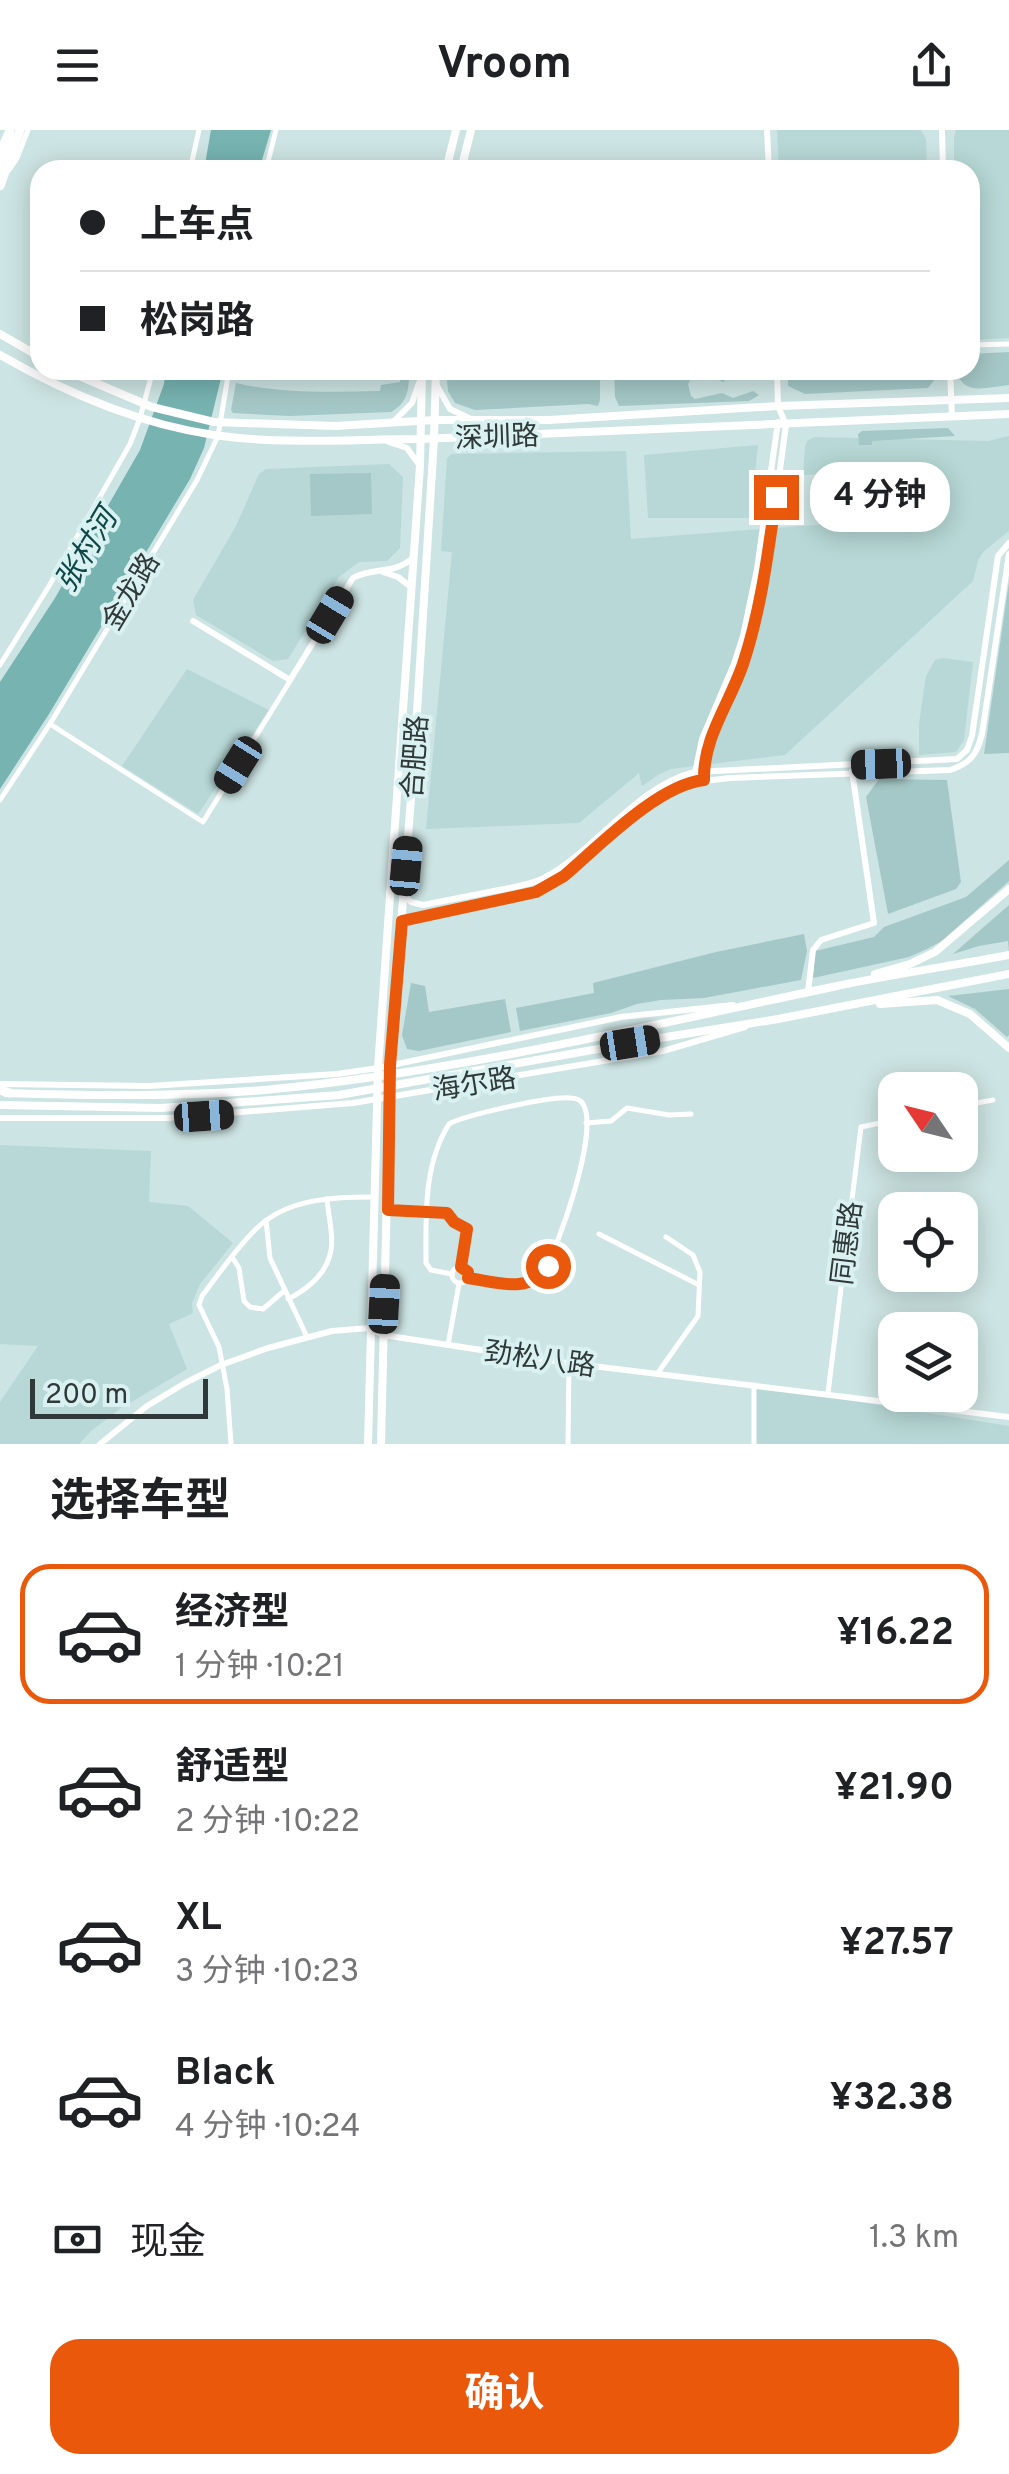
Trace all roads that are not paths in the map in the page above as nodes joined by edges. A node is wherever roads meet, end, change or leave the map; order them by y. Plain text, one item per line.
1 (18, 130) edge
2 (200, 130) edge
3 (276, 130) edge
4 (456, 130) edge
5 (471, 130) edge
6 (767, 130) edge
7 (942, 130) edge
8 (0, 154) edge
9 (192, 160) edge
10 (268, 160) edge
11 (448, 160) edge
12 (464, 160) edge
13 (768, 160) edge
14 (943, 160) edge
15 (0, 170) edge
16 (0, 186) edge
17 (0, 334) edge
18 (1009, 344) edge
19 (980, 345) edge
20 (30, 351) edge
21 (0, 355) edge
22 (30, 371) edge
23 (47, 380) edge
24 (88, 380) edge
25 (152, 380) edge
26 (227, 380) edge
27 (420, 380) edge
28 (422, 380) edge
29 (777, 380) edge
30 (951, 380) edge
31 (436, 382) joint
32 (952, 398) junction
33 (1009, 398) edge
34 (148, 406) junction
35 (778, 406) junction
36 (1009, 414) edge
37 (952, 417) junction
38 (144, 420) junction
39 (434, 420) junction
40 (474, 420) junction
41 (421, 421) junction
42 (217, 422) junction
43 (390, 423) junction
44 (782, 425) junction
45 (214, 435) junction
46 (434, 438) junction
47 (378, 439) junction
48 (420, 440) junction
49 (420, 466) junction
50 (1009, 543) edge
51 (1009, 554) edge
52 (413, 558) junction
53 (382, 572) junction
54 (411, 587) junction
55 (194, 621) dead end
56 (0, 665) edge
57 (290, 680) junction
58 (50, 724) junction
59 (851, 769) junction
60 (700, 776) junction
61 (0, 800) edge
62 (1009, 890) edge
63 (403, 894) junction
64 (402, 921) junction
65 (1009, 955) edge
66 (1009, 974) edge
67 (842, 984) junction
68 (808, 992) junction
69 (764, 1002) junction
70 (845, 1006) junction
71 (764, 1022) junction
72 (1009, 1048) edge
73 (390, 1065) junction
74 (378, 1068) junction
75 (2, 1090) edge
76 (390, 1097) junction
77 (376, 1100) junction
78 (993, 1100) dead end
79 (978, 1103) edge
80 (0, 1105) edge
81 (691, 1114) dead end
82 (0, 1118) edge
83 (586, 1123) junction
84 (878, 1123) edge
85 (374, 1197) junction
86 (327, 1199) junction
87 (388, 1210) junction
88 (426, 1212) junction
89 (266, 1220) junction
90 (599, 1234) dead end
91 (666, 1237) dead end
92 (232, 1257) junction
93 (461, 1267) junction
94 (452, 1274) junction
95 (468, 1278) junction
96 (459, 1284) junction
97 (700, 1284) junction
98 (284, 1291) junction
99 (288, 1300) junction
100 (370, 1328) junction
101 (383, 1336) junction
102 (307, 1337) junction
103 (448, 1345) junction
104 (569, 1363) junction
105 (221, 1366) junction
106 (656, 1374) junction
107 (754, 1385) junction
108 (828, 1393) junction
109 (1009, 1417) edge
110 (100, 1444) edge
111 (231, 1444) edge
112 (368, 1444) edge
113 (381, 1444) edge
114 (568, 1444) edge
115 (754, 1444) edge

1 - 8 highway
1 - 15 main road
1 - 16 highway
2 - 9 street
3 - 10 street
4 - 11 main road
5 - 12 main road
6 - 13 street
7 - 14 street
17 - 20 main road
18 - 19 street
21 - 22 main road, 深圳路
23 - 38 main road, 深圳路
24 - 34 main road, 深圳路
25 - 34 street
26 - 42 street, 金龙路
27 - 43 street
28 - 41 main road, 合肥路
29 - 35 street
30 - 32 street
31 - 39 main road, 合肥路
31 - 40 street
32 - 33 main road, 深圳路
32 - 35 main road, 深圳路
32 - 37 street
34 - 38 street
34 - 42 main road, 深圳路
35 - 40 main road, 深圳路
35 - 44 street
36 - 37 main road, 深圳路
37 - 44 main road, 深圳路
38 - 45 main road, 深圳路
38 - 56 street
39 - 40 main road, 深圳路
39 - 41 main road, 深圳路
39 - 46 main road, 合肥路
41 - 43 main road, 深圳路
41 - 48 main road, 合肥路
42 - 43 main road, 深圳路
42 - 45 street, 金龙路
44 - 46 main road, 深圳路
44 - 60 street
45 - 47 main road, 深圳路
45 - 58 street, 金龙路
46 - 48 main road, 深圳路
46 - 63 main road, 合肥路
47 - 48 main road, 深圳路
47 - 49 street
48 - 49 main road, 合肥路
49 - 52 main road, 合肥路
50 - 59 street
51 - 59 street
52 - 53 street
52 - 54 main road, 合肥路
53 - 54 street
53 - 57 street
54 - 74 main road, 合肥路
55 - 57 street
57 - 58 street
58 - 61 street, 金龙路
59 - 60 street
59 - 68 street
60 - 63 street
60 - 64 street
62 - 67 main road
63 - 64 main road, 合肥路
64 - 73 main road, 合肥路
65 - 67 main road, 海尔路
66 - 70 main road, 海尔路
67 - 68 main road, 海尔路
68 - 69 main road, 海尔路
69 - 73 street, 海尔路
69 - 75 main road, 海尔路
70 - 71 main road, 海尔路
70 - 72 main road
71 - 76 street, 海尔路
71 - 80 main road, 海尔路
73 - 74 street, 海尔路
73 - 76 main road, 合肥路
74 - 75 street, 海尔路
74 - 77 main road, 合肥路
76 - 77 street, 海尔路
76 - 87 main road, 合肥路
77 - 82 street, 海尔路
77 - 85 main road, 合肥路
78 - 79 street
81 - 83 street
83 - 88 street
83 - 95 street
84 - 108 street, 同惠路
85 - 86 street
85 - 100 main road, 合肥路
86 - 89 street
86 - 99 street
87 - 88 street
87 - 101 main road, 合肥路
88 - 93 street
88 - 94 street
89 - 92 street
89 - 98 street
90 - 97 street
91 - 97 street
92 - 98 street
92 - 105 street
93 - 94 street
93 - 95 street
94 - 96 street
95 - 96 street
96 - 103 street
97 - 106 street
98 - 99 street
99 - 102 street
100 - 101 street, 劲松八路
100 - 102 street
100 - 112 main road, 合肥路
101 - 103 street, 劲松八路
101 - 113 main road, 合肥路
102 - 105 street
103 - 104 street, 劲松八路
104 - 106 street, 劲松八路
104 - 114 street
105 - 110 street
105 - 111 street
106 - 107 street, 劲松八路
107 - 108 street, 劲松八路
107 - 115 street
108 - 109 street, 劲松八路

